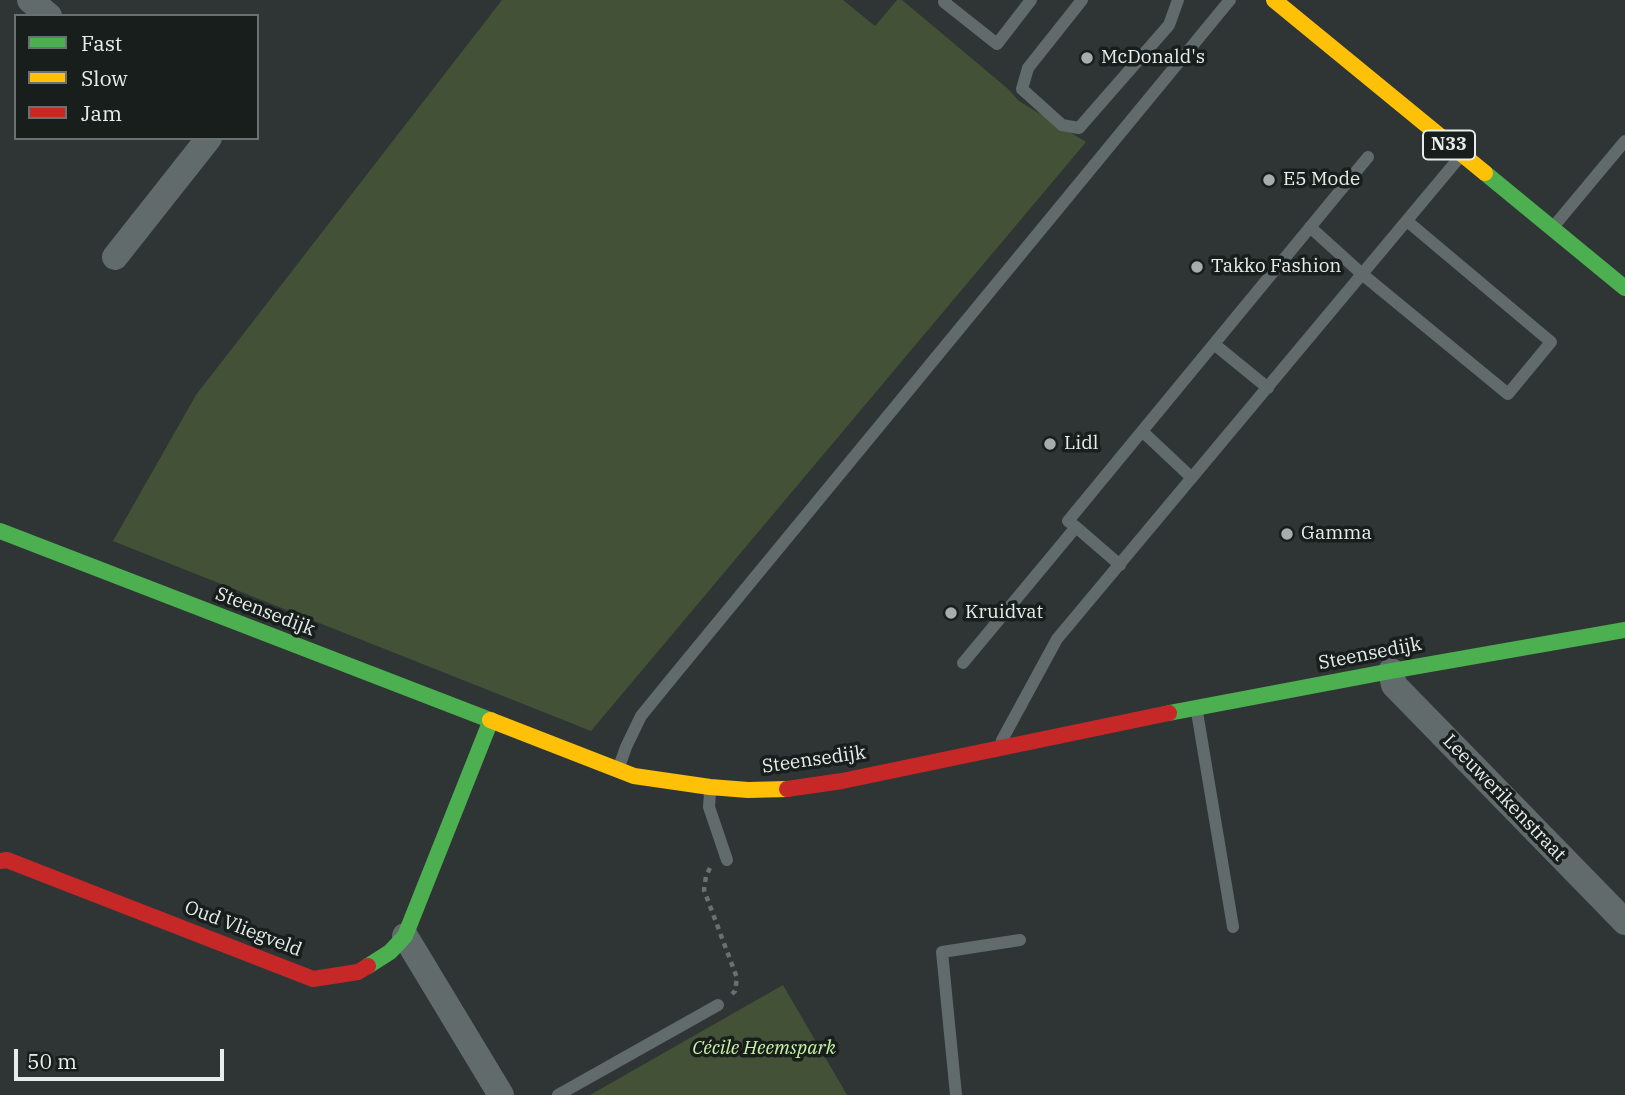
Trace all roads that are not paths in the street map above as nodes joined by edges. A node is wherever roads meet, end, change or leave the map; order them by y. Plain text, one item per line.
1 (30, 0) edge
2 (946, 0) edge
3 (1031, 0) edge
4 (1082, 0) edge
5 (1178, 0) edge
6 (1230, 0) edge
7 (1274, 0) edge
8 (47, 14) edge
9 (203, 140) edge
10 (1625, 141) edge
11 (1462, 156) junction
12 (1368, 157) dead end
13 (1406, 221) junction
14 (1310, 227) junction
15 (1552, 229) junction
16 (115, 257) dead end
17 (1362, 274) junction
18 (1625, 288) edge
19 (1214, 344) junction
20 (1268, 388) junction
21 (1142, 431) junction
22 (1192, 478) junction
23 (1076, 527) junction
24 (0, 531) edge
25 (1120, 565) junction
26 (1625, 630) edge
27 (963, 663) dead end
28 (1391, 671) junction
29 (1196, 708) junction
30 (491, 720) junction
31 (997, 749) junction
32 (618, 770) junction
33 (710, 788) junction
34 (727, 860) road end
35 (0, 861) edge
36 (1625, 922) edge
37 (1233, 927) dead end
38 (405, 936) junction
39 (1020, 940) dead end
40 (718, 1005) road end
41 (500, 1095) edge
42 (558, 1095) edge
43 (957, 1095) edge

1 - 8 street
2 - 3 lane
4 - 5 lane
6 - 32 lane
7 - 11 street, N33
9 - 16 street
10 - 15 lane
11 - 13 lane
11 - 15 street, N33
12 - 14 lane
13 - 17 lane
13 - 17 lane
14 - 17 lane
14 - 19 lane
15 - 18 street, N33
17 - 20 lane
19 - 20 lane
19 - 21 lane
20 - 22 lane
21 - 22 lane
21 - 23 lane
22 - 25 lane
23 - 25 lane
23 - 27 lane
24 - 30 street, Steensedijk
25 - 31 lane
26 - 28 street, Steensedijk
28 - 29 street, Steensedijk
28 - 36 street, Leeuwerikenstraat
29 - 31 street, Steensedijk
29 - 37 lane
30 - 32 street, Steensedijk
30 - 38 street, Oud Vliegveld
31 - 33 street, Steensedijk
32 - 33 street, Steensedijk
33 - 34 lane
35 - 38 street, Oud Vliegveld
38 - 41 street
39 - 43 lane
40 - 42 lane

